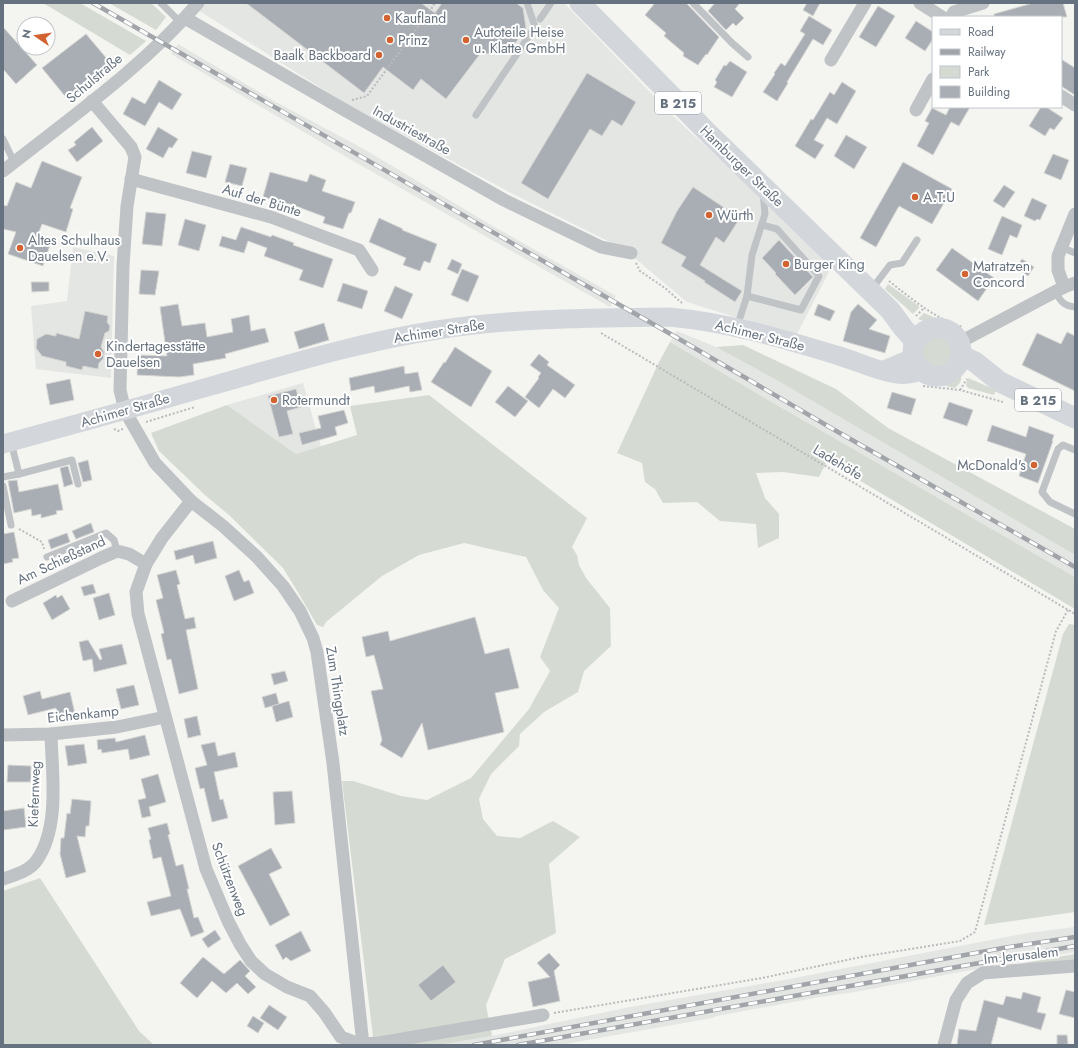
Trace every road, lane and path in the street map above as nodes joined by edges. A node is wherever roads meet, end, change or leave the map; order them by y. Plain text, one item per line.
1 (161, 3) edge
2 (198, 3) edge
3 (432, 3) edge
4 (527, 3) edge
5 (551, 3) edge
6 (580, 3) edge
7 (693, 3) edge
8 (865, 3) edge
9 (920, 3) edge
10 (983, 3) edge
11 (940, 16) edge
12 (952, 16) edge
13 (540, 19) dead end
14 (183, 20) junction
15 (748, 58) dead end
16 (831, 60) dead end
17 (932, 82) edge
18 (1062, 97) edge
19 (92, 101) junction
20 (1075, 105) edge
21 (343, 109) junction
22 (916, 110) dead end
23 (476, 115) dead end
24 (3, 139) edge
25 (14, 162) junction
26 (3, 171) edge
27 (132, 179) junction
28 (772, 208) junction
29 (1075, 214) edge
30 (762, 225) junction
31 (918, 240) dead end
32 (1061, 247) junction
33 (631, 253) joint
34 (1075, 253) edge
35 (372, 270) dead end
36 (876, 283) junction
37 (1065, 287) edge
38 (747, 296) junction
39 (685, 306) dead end
40 (1075, 307) edge
41 (924, 308) junction
42 (737, 327) junction
43 (596, 330) dead end
44 (918, 350) junction
45 (962, 355) junction
46 (199, 405) dead end
47 (125, 412) junction
48 (1075, 418) edge
49 (150, 421) dead end
50 (7, 443) edge
51 (1075, 450) edge
52 (19, 474) junction
53 (3, 478) edge
54 (78, 484) dead end
55 (3, 486) edge
56 (191, 501) junction
57 (1075, 514) edge
58 (11, 525) joint
59 (117, 552) junction
60 (47, 557) joint
61 (146, 564) junction
62 (12, 601) dead end
63 (1068, 610) junction
64 (1075, 614) edge
65 (165, 717) junction
66 (51, 734) junction
67 (3, 735) edge
68 (3, 879) edge
69 (1075, 966) edge
70 (543, 1015) joint
71 (363, 1045) edge
72 (944, 1045) edge

1 - 14 lane
2 - 14 street, Schulstraße
3 - 21 path
4 - 23 lane
5 - 13 lane
6 - 28 main road, Hamburger Straße / B 215
7 - 15 lane
8 - 16 street
9 - 11 street
10 - 12 street
14 - 19 street, Schulstraße
14 - 21 street, Industriestraße
17 - 22 street
18 - 20 street
19 - 25 street, Schulstraße
19 - 27 street, Zum Thingplatz
21 - 33 street, Industriestraße
24 - 25 lane
25 - 26 street, Schulstraße
27 - 35 street, Auf der Bünte
27 - 47 street, Zum Thingplatz
28 - 30 lane
28 - 36 main road, Hamburger Straße / B 215
29 - 32 street
30 - 38 lane
30 - 38 lane
31 - 36 lane
32 - 34 lane
32 - 37 street
33 - 39 path
36 - 41 path
36 - 44 main road, Hamburger Straße / B 215
37 - 40 lane
37 - 45 street
38 - 42 lane
41 - 44 path
41 - 45 path
42 - 44 main road, Achimer Straße
42 - 47 main road, Achimer Straße
43 - 63 path, Ladehöfe
44 - 45 main road
44 - 45 main road
44 - 45 path
45 - 48 main road, B 215
46 - 49 path
47 - 50 main road, Achimer Straße
47 - 56 street, Zum Thingplatz
50 - 52 lane
51 - 57 lane
52 - 53 lane
52 - 54 lane
55 - 58 lane
56 - 61 street, Schützenweg
56 - 71 street, Zum Thingplatz
58 - 60 path
59 - 60 lane
59 - 61 street, Am Schießstand
59 - 62 street, Am Schießstand
61 - 65 street, Schützenweg
63 - 64 path, Ladehöfe
63 - 70 path
65 - 66 street, Eichenkamp
65 - 70 street, Schützenweg
66 - 67 street, Eichenkamp
66 - 68 street, Kiefernweg
69 - 72 street, Im Jerusalem

